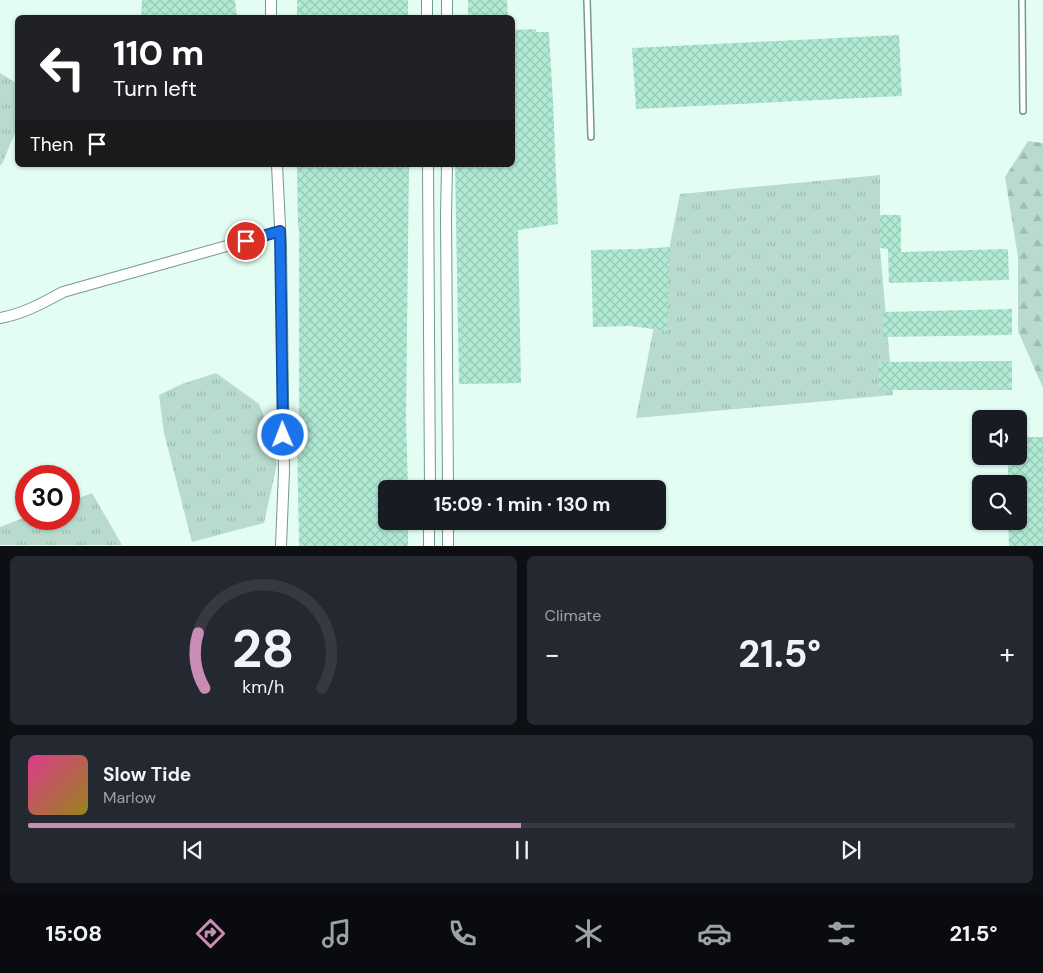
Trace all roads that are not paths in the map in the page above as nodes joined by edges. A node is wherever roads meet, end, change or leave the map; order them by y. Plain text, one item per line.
1 (271, 0) edge
2 (427, 0) edge
3 (447, 0) edge
4 (587, 0) edge
5 (1022, 0) edge
6 (272, 15) edge
7 (427, 15) edge
8 (447, 15) edge
9 (1023, 111) dead end
10 (591, 137) dead end
11 (277, 167) edge
12 (428, 167) edge
13 (447, 167) edge
14 (280, 231) junction
15 (0, 318) edge
16 (430, 480) edge
17 (448, 480) edge
18 (429, 530) edge
19 (448, 530) edge
20 (282, 546) edge
21 (429, 546) edge
22 (448, 546) edge

1 - 6 street
2 - 7 street
3 - 8 street
4 - 10 lane
5 - 9 lane
11 - 14 street
12 - 16 street
13 - 17 street
14 - 15 street
14 - 20 street
18 - 21 street
19 - 22 street

